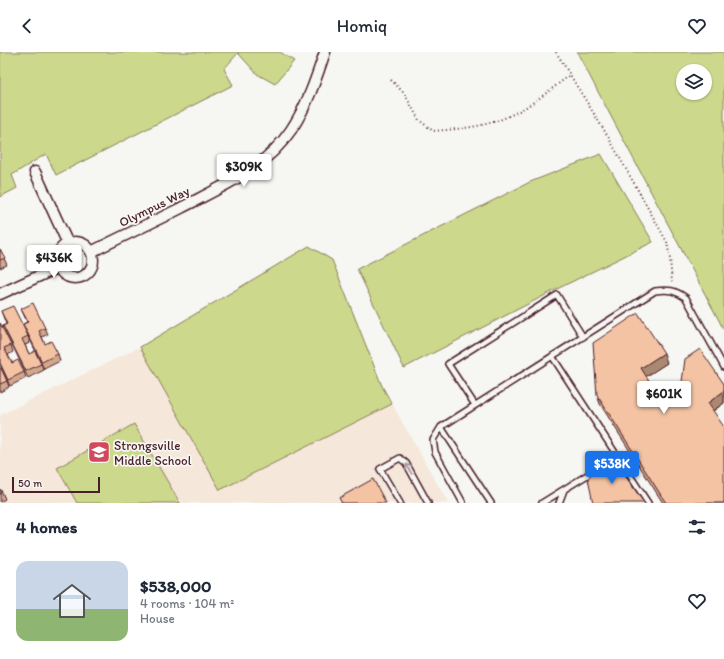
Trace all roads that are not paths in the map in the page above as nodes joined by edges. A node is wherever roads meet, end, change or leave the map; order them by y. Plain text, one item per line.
1 (325, 52) edge
2 (35, 172) dead end
3 (68, 244) junction
4 (91, 252) junction
5 (59, 267) junction
6 (0, 294) edge
7 (583, 337) junction
8 (552, 356) junction
9 (724, 367) edge
10 (475, 405) junction
11 (441, 427) junction
12 (618, 456) junction
13 (564, 490) junction
14 (400, 503) edge
15 (428, 503) edge
16 (463, 503) edge
17 (491, 503) edge
18 (542, 503) edge
19 (559, 503) edge
20 (648, 503) edge

1 - 4 street, Olympus Way
2 - 3 street
3 - 4 street
3 - 5 street
4 - 5 street
5 - 6 street
7 - 8 lane
7 - 9 lane
7 - 10 lane
8 - 10 lane
8 - 12 lane
10 - 11 lane
11 - 16 lane
11 - 17 lane
12 - 13 lane
12 - 20 lane
13 - 18 lane
13 - 19 lane
15 -> 14 lane

